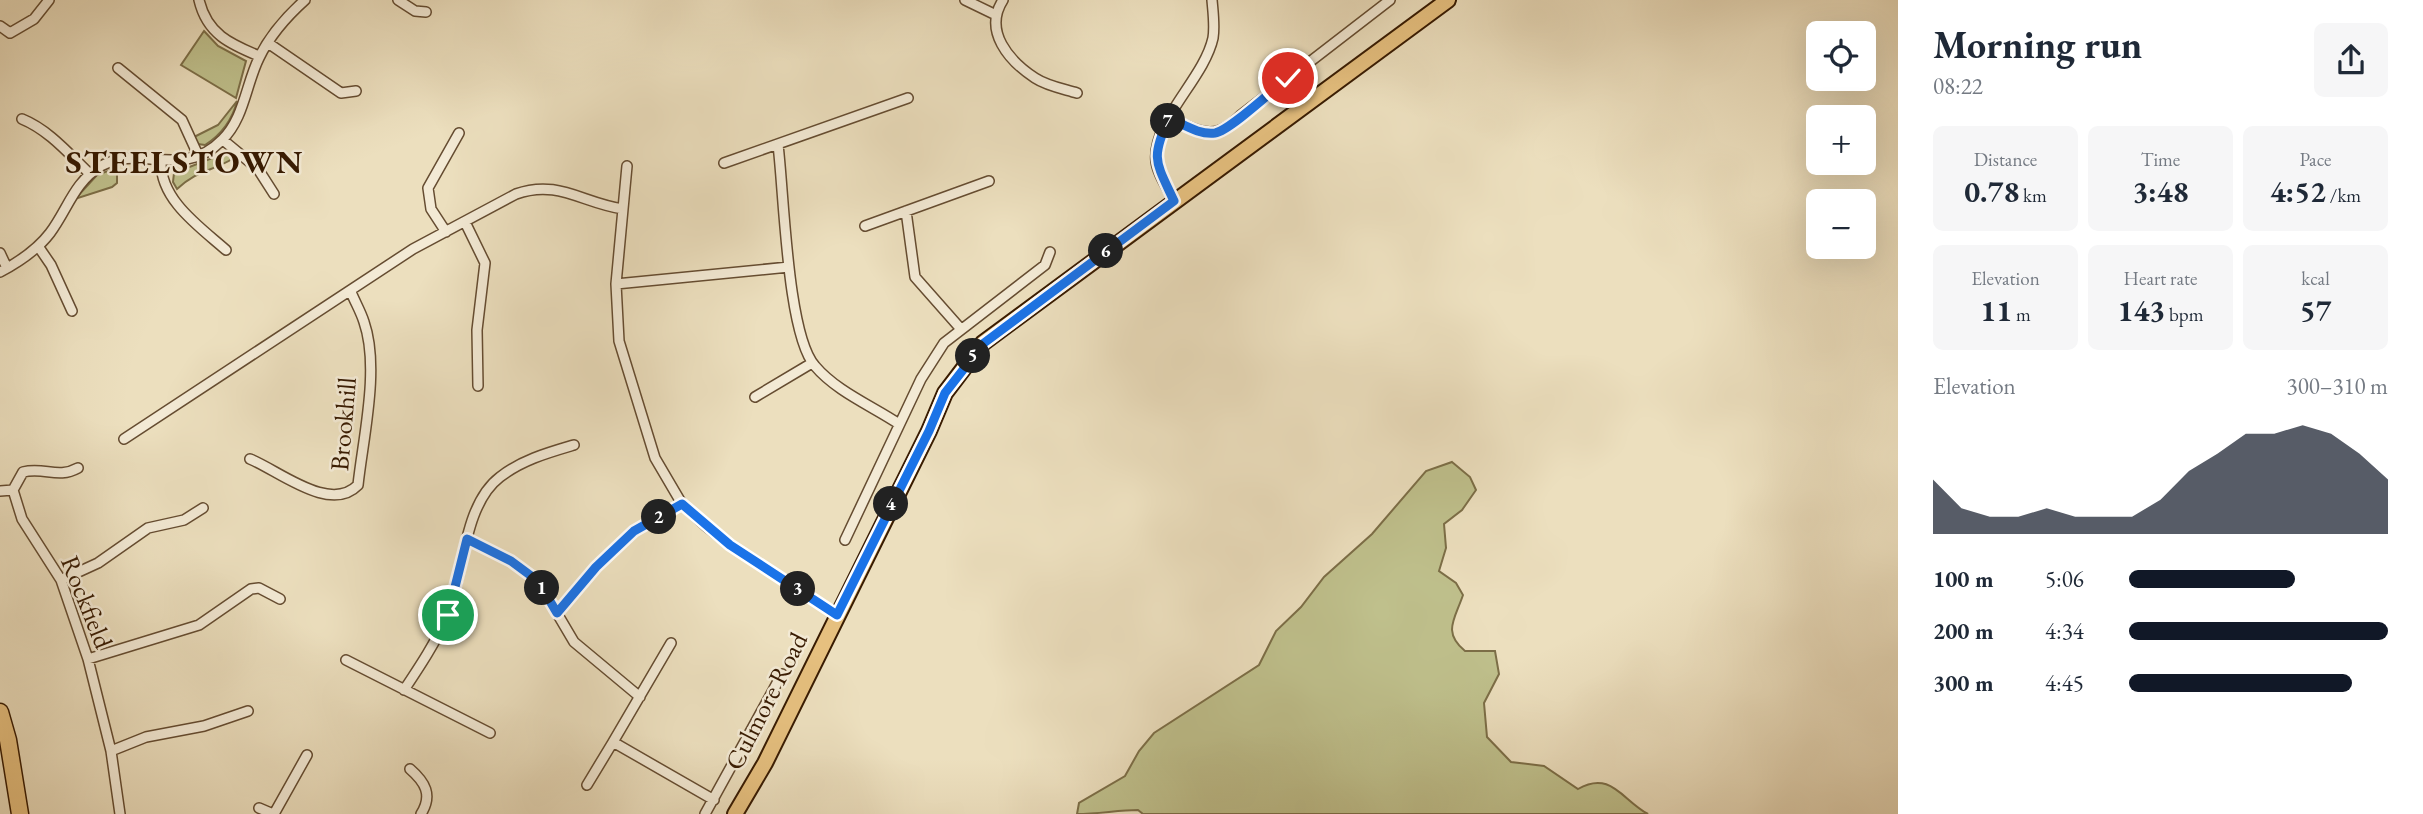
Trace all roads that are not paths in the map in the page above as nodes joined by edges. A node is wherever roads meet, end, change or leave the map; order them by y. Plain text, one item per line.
1 (49, 0) edge
2 (200, 0) edge
3 (305, 0) edge
4 (398, 0) edge
5 (965, 0) edge
6 (1003, 0) edge
7 (1212, 0) edge
8 (1390, 0) edge
9 (1448, 0) edge
10 (426, 12) dead end
11 (996, 15) junction
12 (0, 26) edge
13 (268, 43) junction
14 (259, 56) junction
15 (118, 68) dead end
16 (356, 91) dead end
17 (1077, 93) dead end
18 (908, 99) dead end
19 (1169, 118) junction
20 (22, 119) dead end
21 (459, 133) dead end
22 (223, 140) junction
23 (778, 145) junction
24 (198, 155) junction
25 (162, 161) junction
26 (724, 163) dead end
27 (627, 166) dead end
28 (90, 174) junction
29 (989, 181) dead end
30 (274, 194) dead end
31 (1174, 201) junction
32 (622, 209) junction
33 (906, 211) junction
34 (465, 222) junction
35 (865, 226) dead end
36 (446, 232) junction
37 (38, 246) junction
38 (226, 250) dead end
39 (1050, 252) dead end
40 (0, 253) edge
41 (789, 267) junction
42 (3, 270) edge
43 (616, 284) junction
44 (351, 292) junction
45 (72, 311) dead end
46 (960, 328) junction
47 (812, 363) junction
48 (478, 386) dead end
49 (755, 397) dead end
50 (899, 424) junction
51 (124, 439) dead end
52 (573, 445) dead end
53 (250, 459) dead end
54 (78, 468) dead end
55 (13, 490) junction
56 (0, 491) edge
57 (682, 504) junction
58 (203, 508) dead end
59 (467, 539) junction
60 (845, 540) dead end
61 (61, 580) junction
62 (280, 599) dead end
63 (557, 613) junction
64 (837, 615) junction
65 (671, 643) dead end
66 (88, 659) junction
67 (346, 660) dead end
68 (782, 674) dead end
69 (404, 690) junction
70 (640, 697) junction
71 (248, 711) dead end
72 (0, 712) edge
73 (490, 733) dead end
74 (613, 742) junction
75 (111, 751) junction
76 (307, 755) dead end
77 (410, 769) dead end
78 (587, 785) dead end
79 (714, 800) junction
80 (258, 808) dead end
81 (20, 814) edge
82 (120, 814) edge
83 (274, 814) edge
84 (421, 814) edge
85 (705, 814) edge
86 (735, 814) edge

1 - 12 street
2 - 14 street
3 - 13 street
4 - 10 street
5 - 11 street
6 - 11 street
7 - 19 street
8 - 19 street
9 - 31 main road, Culmore Road
11 - 17 street
13 - 14 street
13 - 16 street
14 - 22 street
15 - 24 street
18 - 23 street
19 - 31 street
20 - 28 street
21 - 36 street
22 - 24 street
22 - 30 street
23 - 26 street
23 - 41 street
24 - 25 street
25 - 28 street
25 - 38 street
27 - 32 street
28 - 37 street
29 - 33 street
31 - 64 main road, Culmore Road
32 - 34 street
32 - 43 street
33 - 35 street
33 - 46 street
34 - 36 street
34 - 48 street
36 - 44 street
37 - 42 street
37 - 45 street
39 - 46 street
40 - 42 street
41 - 43 street
41 - 47 street
43 - 57 street
44 - 51 street
44 - 53 street, Brookhill
46 - 50 street
47 - 49 street
47 - 50 street
50 - 60 street
52 - 59 street
54 - 55 street
55 - 56 street
55 - 61 street, Rockfield
57 - 63 street
57 - 64 street
58 - 61 street
59 - 63 street
59 - 69 street
61 - 66 street, Rockfield
62 - 66 street
63 - 70 street
64 - 86 main road, Culmore Road
65 - 70 street
66 - 75 street, Rockfield
67 - 69 street
68 - 79 street
69 - 73 street
70 - 74 street
71 - 75 street
72 - 81 highway
74 - 78 street
74 - 79 street
75 - 82 street, Rockfield
76 - 83 street
77 - 84 street
79 - 85 street
80 - 83 street

